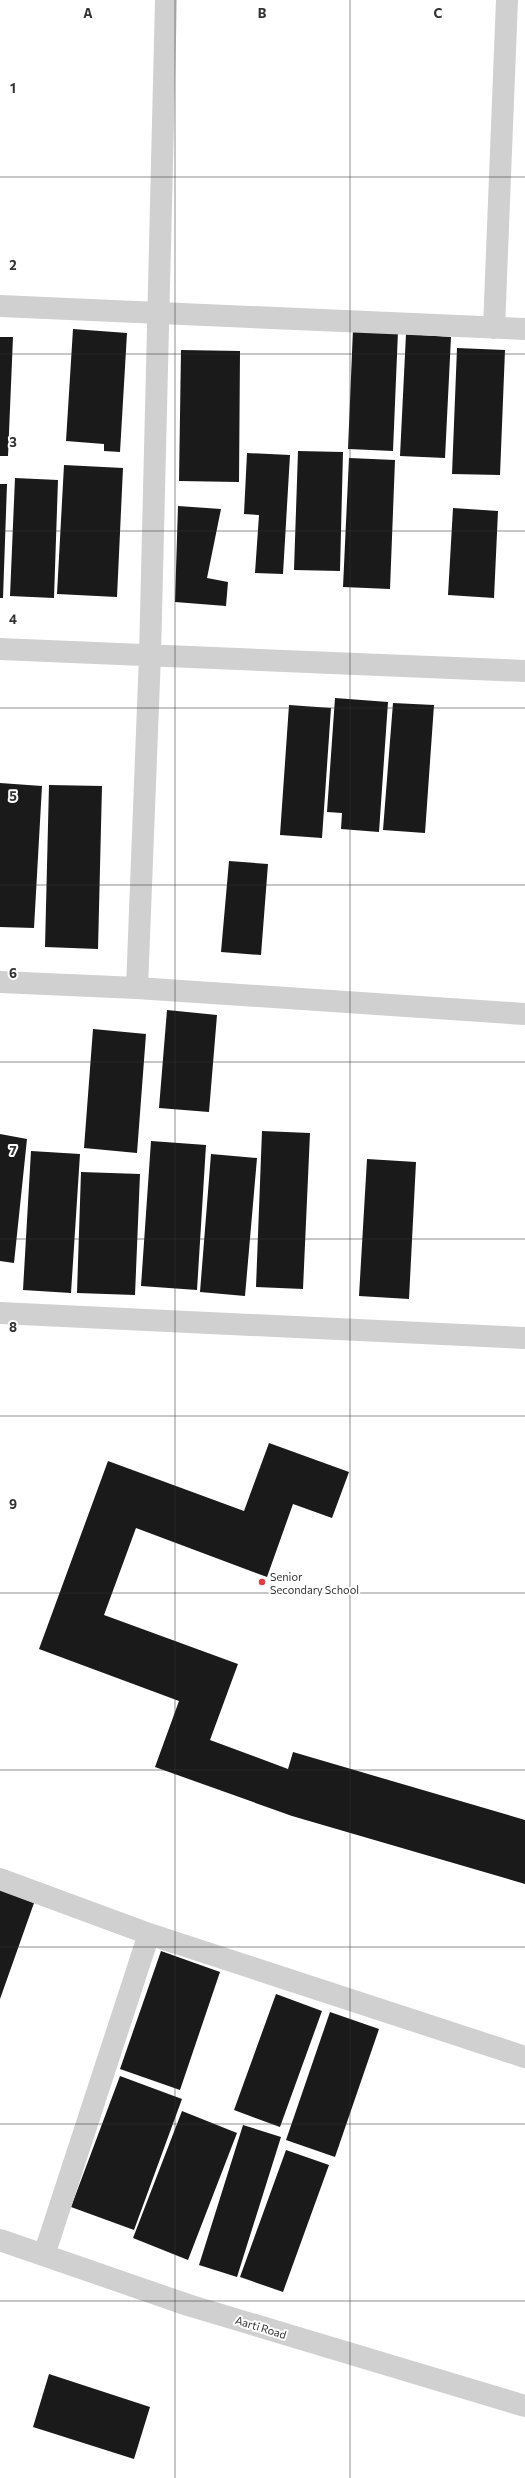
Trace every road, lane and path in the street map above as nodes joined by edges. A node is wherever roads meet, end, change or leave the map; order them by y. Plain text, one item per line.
1 (166, 0) edge
2 (507, 0) edge
3 (0, 306) edge
4 (158, 314) junction
5 (494, 328) junction
6 (525, 329) edge
7 (0, 649) edge
8 (150, 655) junction
9 (525, 671) edge
10 (0, 982) edge
11 (137, 988) junction
12 (525, 1014) edge
13 (0, 1313) edge
14 (525, 1338) edge
15 (0, 1879) edge
16 (149, 1934) junction
17 (525, 2057) edge
18 (0, 2240) edge
19 (44, 2255) junction
20 (525, 2406) edge

1 - 4 street
2 - 5 street
3 - 4 street
4 - 5 street
4 - 8 street
5 - 6 street
7 - 8 street
8 - 9 street
8 - 11 street
10 - 11 street
11 - 12 street
13 - 14 street
15 - 16 street
16 - 17 street
16 - 19 street
18 - 19 street, Aarti Road
19 - 20 street, Aarti Road

